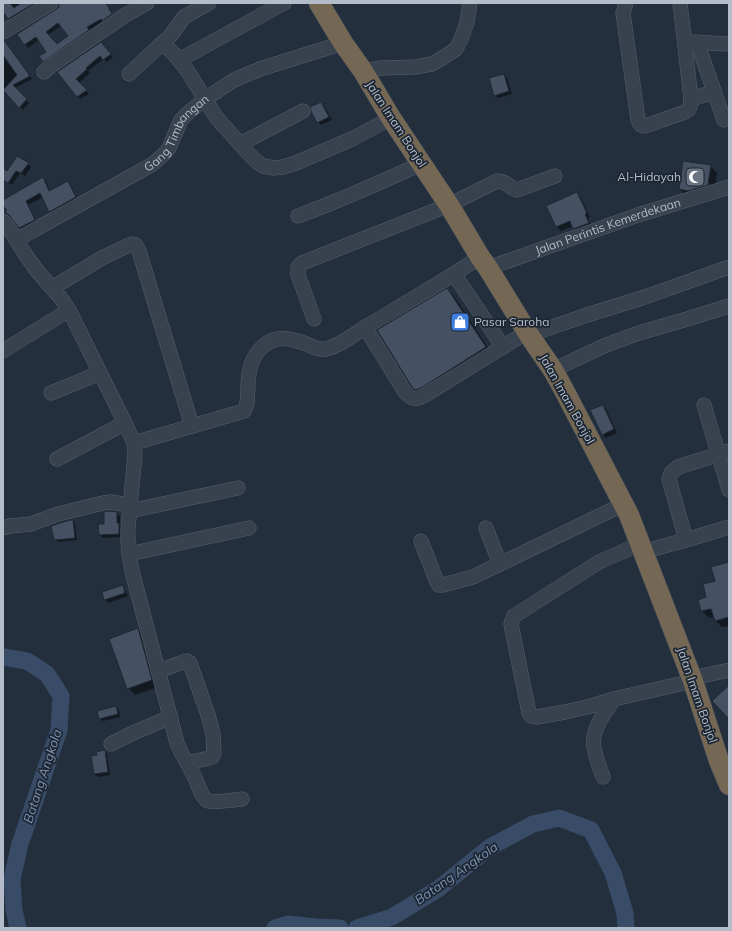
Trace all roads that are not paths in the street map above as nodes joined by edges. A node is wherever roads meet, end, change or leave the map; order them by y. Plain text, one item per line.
1 (51, 3) edge
2 (147, 3) edge
3 (209, 3) edge
4 (284, 3) edge
5 (319, 3) edge
6 (470, 3) edge
7 (626, 3) edge
8 (680, 3) edge
9 (34, 7) edge
10 (3, 32) edge
11 (690, 42) junction
12 (162, 43) junction
13 (342, 43) junction
14 (729, 44) edge
15 (179, 60) junction
16 (362, 71) junction
17 (44, 72) dead end
18 (129, 74) dead end
19 (714, 92) junction
20 (206, 99) junction
21 (691, 99) junction
22 (304, 111) dead end
23 (391, 118) junction
24 (724, 120) dead end
25 (240, 144) junction
26 (421, 164) junction
27 (556, 176) dead end
28 (729, 188) edge
29 (449, 205) junction
30 (298, 216) dead end
31 (3, 221) edge
32 (16, 240) junction
33 (484, 263) junction
34 (729, 267) edge
35 (454, 274) junction
36 (52, 288) junction
37 (729, 306) edge
38 (68, 310) junction
39 (314, 319) dead end
40 (364, 328) junction
41 (528, 334) junction
42 (504, 347) junction
43 (3, 351) edge
44 (553, 370) junction
45 (100, 373) junction
46 (52, 393) dead end
47 (704, 405) dead end
48 (125, 423) junction
49 (192, 426) junction
50 (134, 443) junction
51 (724, 453) edge
52 (57, 459) dead end
53 (238, 488) dead end
54 (729, 490) edge
55 (624, 504) junction
56 (130, 508) junction
57 (729, 527) edge
58 (3, 528) edge
59 (249, 528) dead end
60 (486, 528) dead end
61 (686, 540) junction
62 (421, 542) dead end
63 (642, 549) junction
64 (129, 554) junction
65 (500, 564) junction
66 (729, 670) edge
67 (159, 671) junction
68 (694, 681) junction
69 (614, 699) junction
70 (171, 717) junction
71 (111, 744) dead end
72 (187, 763) junction
73 (604, 777) dead end
74 (729, 786) edge
75 (242, 799) dead end

1 - 9 street
2 - 17 street
3 - 12 street
4 - 15 street
5 - 13 highway, Jalan Imam Bonjol
6 - 16 street
7 - 21 street
8 - 11 street
9 - 10 street
11 - 14 street
11 - 19 street
11 - 21 street
12 - 15 street
12 - 18 street
13 - 16 highway, Jalan Imam Bonjol
13 - 20 street, Gang Timbangan
15 - 20 street
16 - 23 highway, Jalan Imam Bonjol
19 - 21 street
19 - 24 street
20 - 25 street
20 - 32 street, Gang Timbangan
22 - 25 street
23 - 25 street
23 - 26 highway, Jalan Imam Bonjol
26 - 29 highway, Jalan Imam Bonjol
26 - 30 street
27 - 29 street
28 - 33 street, Jalan Perintis Kemerdekaan
29 - 33 highway, Jalan Imam Bonjol
29 - 39 street
31 - 32 street
32 - 36 street
33 - 35 street, Jalan Perintis Kemerdekaan
33 - 41 highway, Jalan Imam Bonjol
34 - 41 street
35 - 40 street, Jalan Perintis Kemerdekaan
35 - 42 street
36 - 38 street
36 - 49 street
37 - 44 street
38 - 43 street
38 - 45 street
40 - 42 street
40 - 49 street, Jalan Perintis Kemerdekaan
41 - 42 street
41 - 44 highway, Jalan Imam Bonjol
44 - 55 highway, Jalan Imam Bonjol
45 - 46 street
45 - 48 street
47 - 51 street
48 - 50 street
48 - 52 street
49 - 50 street
50 - 56 street
51 - 54 street
51 - 61 street
53 - 56 street
55 - 63 highway, Jalan Imam Bonjol
55 - 65 street
56 - 58 street
56 - 64 street
57 - 61 street
59 - 64 street
60 - 65 street
61 - 63 street
62 - 65 street
63 - 68 highway, Jalan Imam Bonjol
63 - 69 street
64 - 67 street
66 - 68 street
67 - 70 street
67 - 72 street
68 - 69 street
68 - 74 highway, Jalan Imam Bonjol
69 - 73 street
70 - 71 street
70 - 72 street
72 - 75 street

